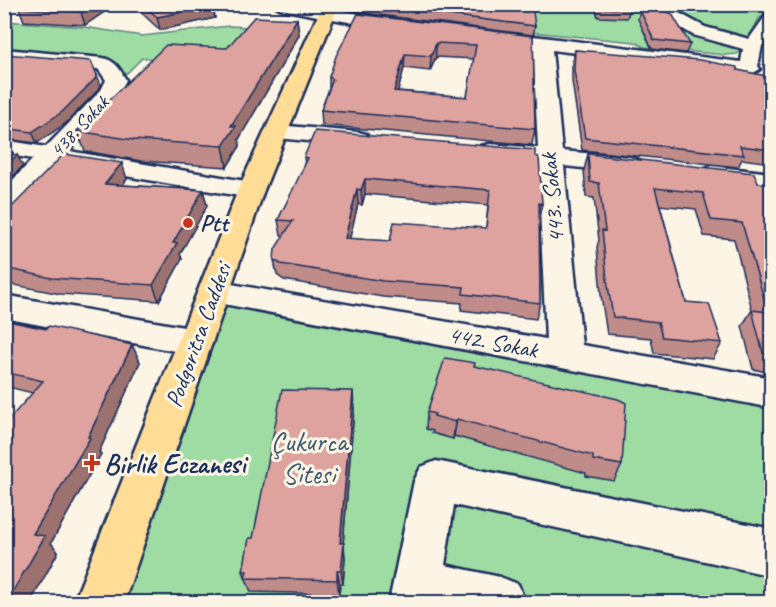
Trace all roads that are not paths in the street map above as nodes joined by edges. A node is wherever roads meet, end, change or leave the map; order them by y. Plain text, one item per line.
1 (281, 4) edge
2 (649, 4) edge
3 (329, 9) edge
4 (771, 19) edge
5 (419, 29) edge
6 (475, 36) edge
7 (542, 42) junction
8 (4, 55) edge
9 (758, 61) edge
10 (276, 132) junction
11 (383, 141) edge
12 (4, 147) edge
13 (466, 149) edge
14 (52, 155) junction
15 (548, 156) junction
16 (654, 168) edge
17 (689, 172) edge
18 (771, 181) edge
19 (251, 189) junction
20 (4, 205) edge
21 (214, 292) junction
22 (4, 306) edge
23 (195, 342) junction
24 (565, 354) junction
25 (771, 393) edge
26 (771, 553) edge
27 (416, 593) edge
28 (99, 603) edge
29 (500, 603) edge

1 - 3 street
2 - 9 street
3 - 5 street
3 - 10 main road, Podgoritsa Caddesi
4 - 9 street
6 - 7 street
7 - 9 street
7 - 15 street, 443. Sokak
8 - 14 street, 438. Sokak
10 - 11 street
10 - 19 main road, Podgoritsa Caddesi
12 - 14 street
13 - 15 street
14 - 19 street
14 - 20 street, 438. Sokak
15 - 16 street
15 - 24 street, 443. Sokak
17 - 18 street
19 - 21 main road, Podgoritsa Caddesi
21 - 23 main road, Podgoritsa Caddesi
21 - 24 street, 442. Sokak
22 - 23 street
23 - 28 main road, Podgoritsa Caddesi
24 - 25 street, 442. Sokak
26 - 27 street
27 - 29 street

